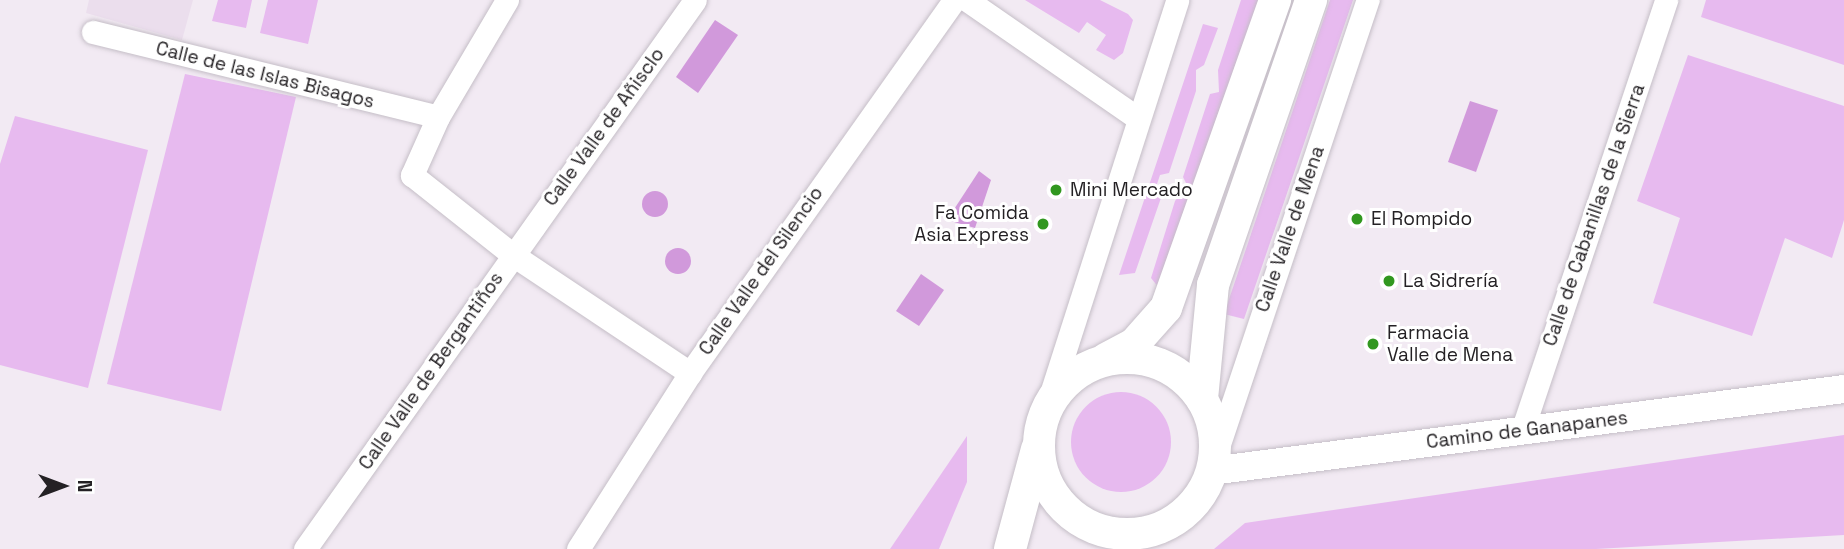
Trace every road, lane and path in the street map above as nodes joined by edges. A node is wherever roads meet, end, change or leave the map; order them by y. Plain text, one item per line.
1 (507, 0) edge
2 (695, 0) edge
3 (954, 0) edge
4 (967, 0) edge
5 (1177, 0) edge
6 (1275, 0) edge
7 (1311, 0) edge
8 (1368, 0) edge
9 (1666, 0) edge
10 (93, 32) dead end
11 (438, 117) junction
12 (1136, 117) junction
13 (513, 255) junction
14 (1106, 359) junction
15 (690, 373) junction
16 (1844, 389) edge
17 (1202, 399) junction
18 (1047, 407) junction
19 (1522, 431) junction
20 (1039, 441) junction
21 (1212, 465) junction
22 (1132, 534) junction
23 (305, 549) edge
24 (578, 549) edge
25 (1010, 549) edge
26 (1092, 549) edge

1 - 11 street, Calle Valle de Bergantiños
2 - 13 street, Calle Valle de Añisclo
3 - 15 street, Calle Valle del Silencio
4 - 12 street
5 - 12 street
6 - 14 main road
7 - 17 main road
8 - 21 street, Calle Valle de Mena
9 - 19 street, Calle de Cabanillas de la Sierra
10 - 11 street, Calle de las Islas Bisagos
11 - 13 street, Calle Valle de Bergantiños
12 - 18 street
13 - 15 street
13 - 23 street, Calle Valle de Bergantiños
14 - 17 main road
14 - 18 main road
15 - 24 street, Calle Valle del Silencio
16 - 19 street, Camino de Ganapanes
17 - 21 main road
18 - 20 main road
19 - 21 street, Camino de Ganapanes
20 - 22 main road
20 - 25 main road
21 - 22 main road
22 - 26 main road

